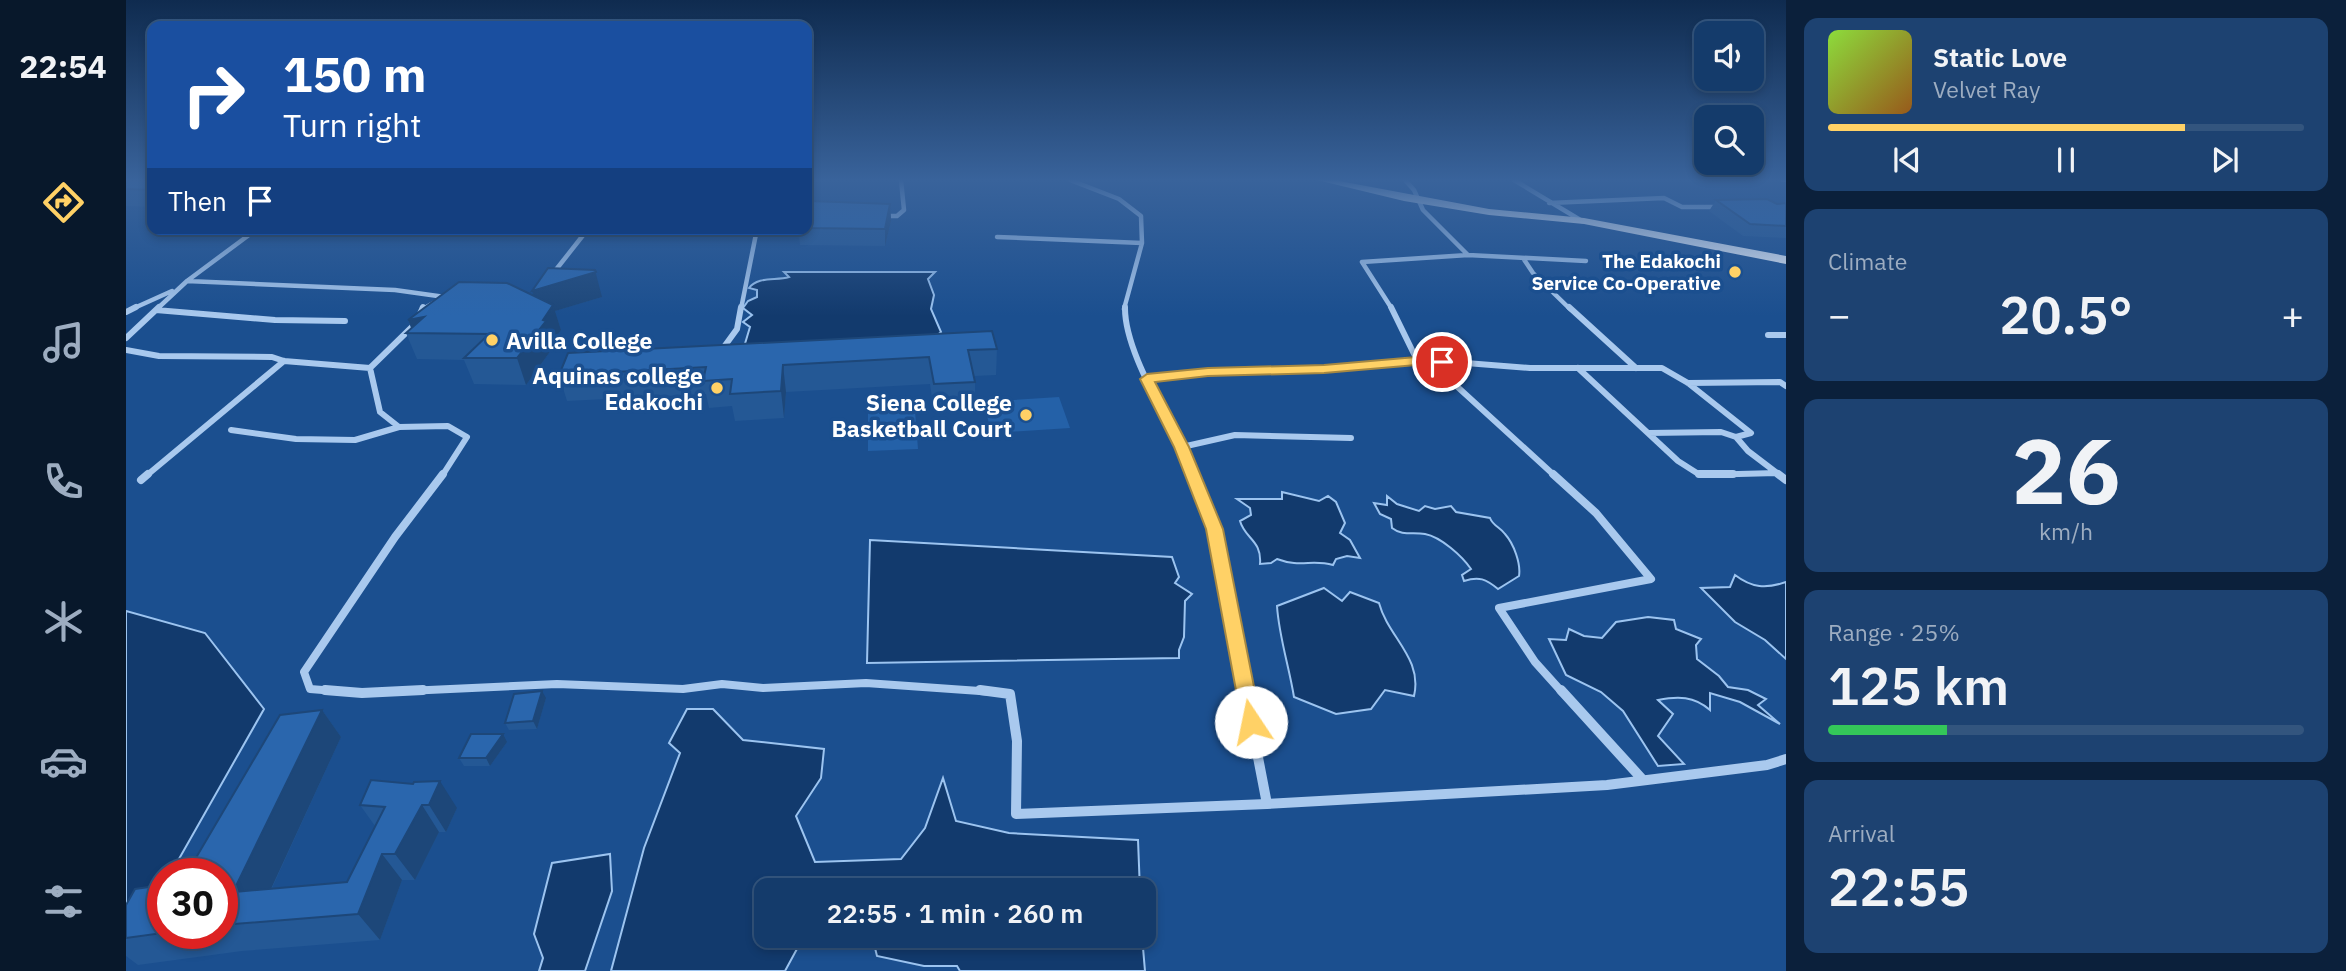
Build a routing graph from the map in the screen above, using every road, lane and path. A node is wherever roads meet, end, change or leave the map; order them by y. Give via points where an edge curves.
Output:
1 (1141, 225) edge
2 (1437, 225) edge
3 (1606, 225) edge
4 (249, 235) edge
5 (583, 235) edge
6 (756, 235) edge
7 (997, 237) dead end
8 (1142, 243) junction
9 (1468, 255) junction
10 (1523, 258) junction
11 (1786, 260) edge
12 (1586, 261) dead end
13 (187, 281) junction
14 (544, 286) edge
15 (179, 288) junction
16 (445, 297) junction
17 (457, 297) edge
18 (156, 310) junction
19 (126, 313) edge
20 (345, 321) dead end
21 (1768, 335) dead end
22 (1786, 335) edge
23 (126, 338) edge
24 (126, 350) edge
25 (717, 358) edge
26 (1428, 360) junction
27 (284, 361) junction
28 (370, 368) junction
29 (1578, 368) junction
30 (1636, 368) junction
31 (1147, 379) junction
32 (1688, 383) junction
33 (1786, 386) edge
34 (399, 427) junction
35 (231, 430) dead end
36 (1647, 433) junction
37 (1736, 437) junction
38 (1351, 438) dead end
39 (1182, 447) junction
40 (1777, 473) junction
41 (141, 480) dead end
42 (1786, 480) edge
43 (1786, 759) edge
44 (1643, 780) junction
45 (1267, 804) junction

1 - 8 street
2 - 9 street
3 - 11 main road
4 - 13 street
5 - 14 street
6 - 25 street via 737,328
7 - 8 street
8 - 31 street via 1124,310 1132,350
9 - 10 street
9 - 26 street via 1362,262 1414,354
10 - 12 street
10 - 30 street via 1532,273
13 - 15 street
13 - 16 street via 395,290
15 - 18 street
15 - 19 street
16 - 17 street
16 - 28 street via 424,306 416,323
18 - 20 street
18 - 23 street
21 - 22 street
24 - 27 street via 159,356 272,357
26 - 29 street via 1492,367
26 - 31 street
26 - 44 street via 1595,513 1651,579 1499,608 1535,662
27 - 28 street
27 - 41 street
28 - 34 street via 380,412
29 - 30 street
29 - 36 street
30 - 32 street via 1661,368
31 - 39 street
32 - 33 street via 1780,382
32 - 37 street via 1751,433
34 - 35 street via 355,440 296,439
34 - 45 street via 448,426 467,437 304,672 310,689 362,692 557,684 684,689 722,684 763,688 866,683 975,689 1010,694 1017,741 1016,814
36 - 37 street via 1721,432
36 - 40 street via 1700,475
37 - 40 street
38 - 39 street via 1236,435
39 - 45 street via 1214,529
40 - 42 street
43 - 44 street
44 - 45 street

